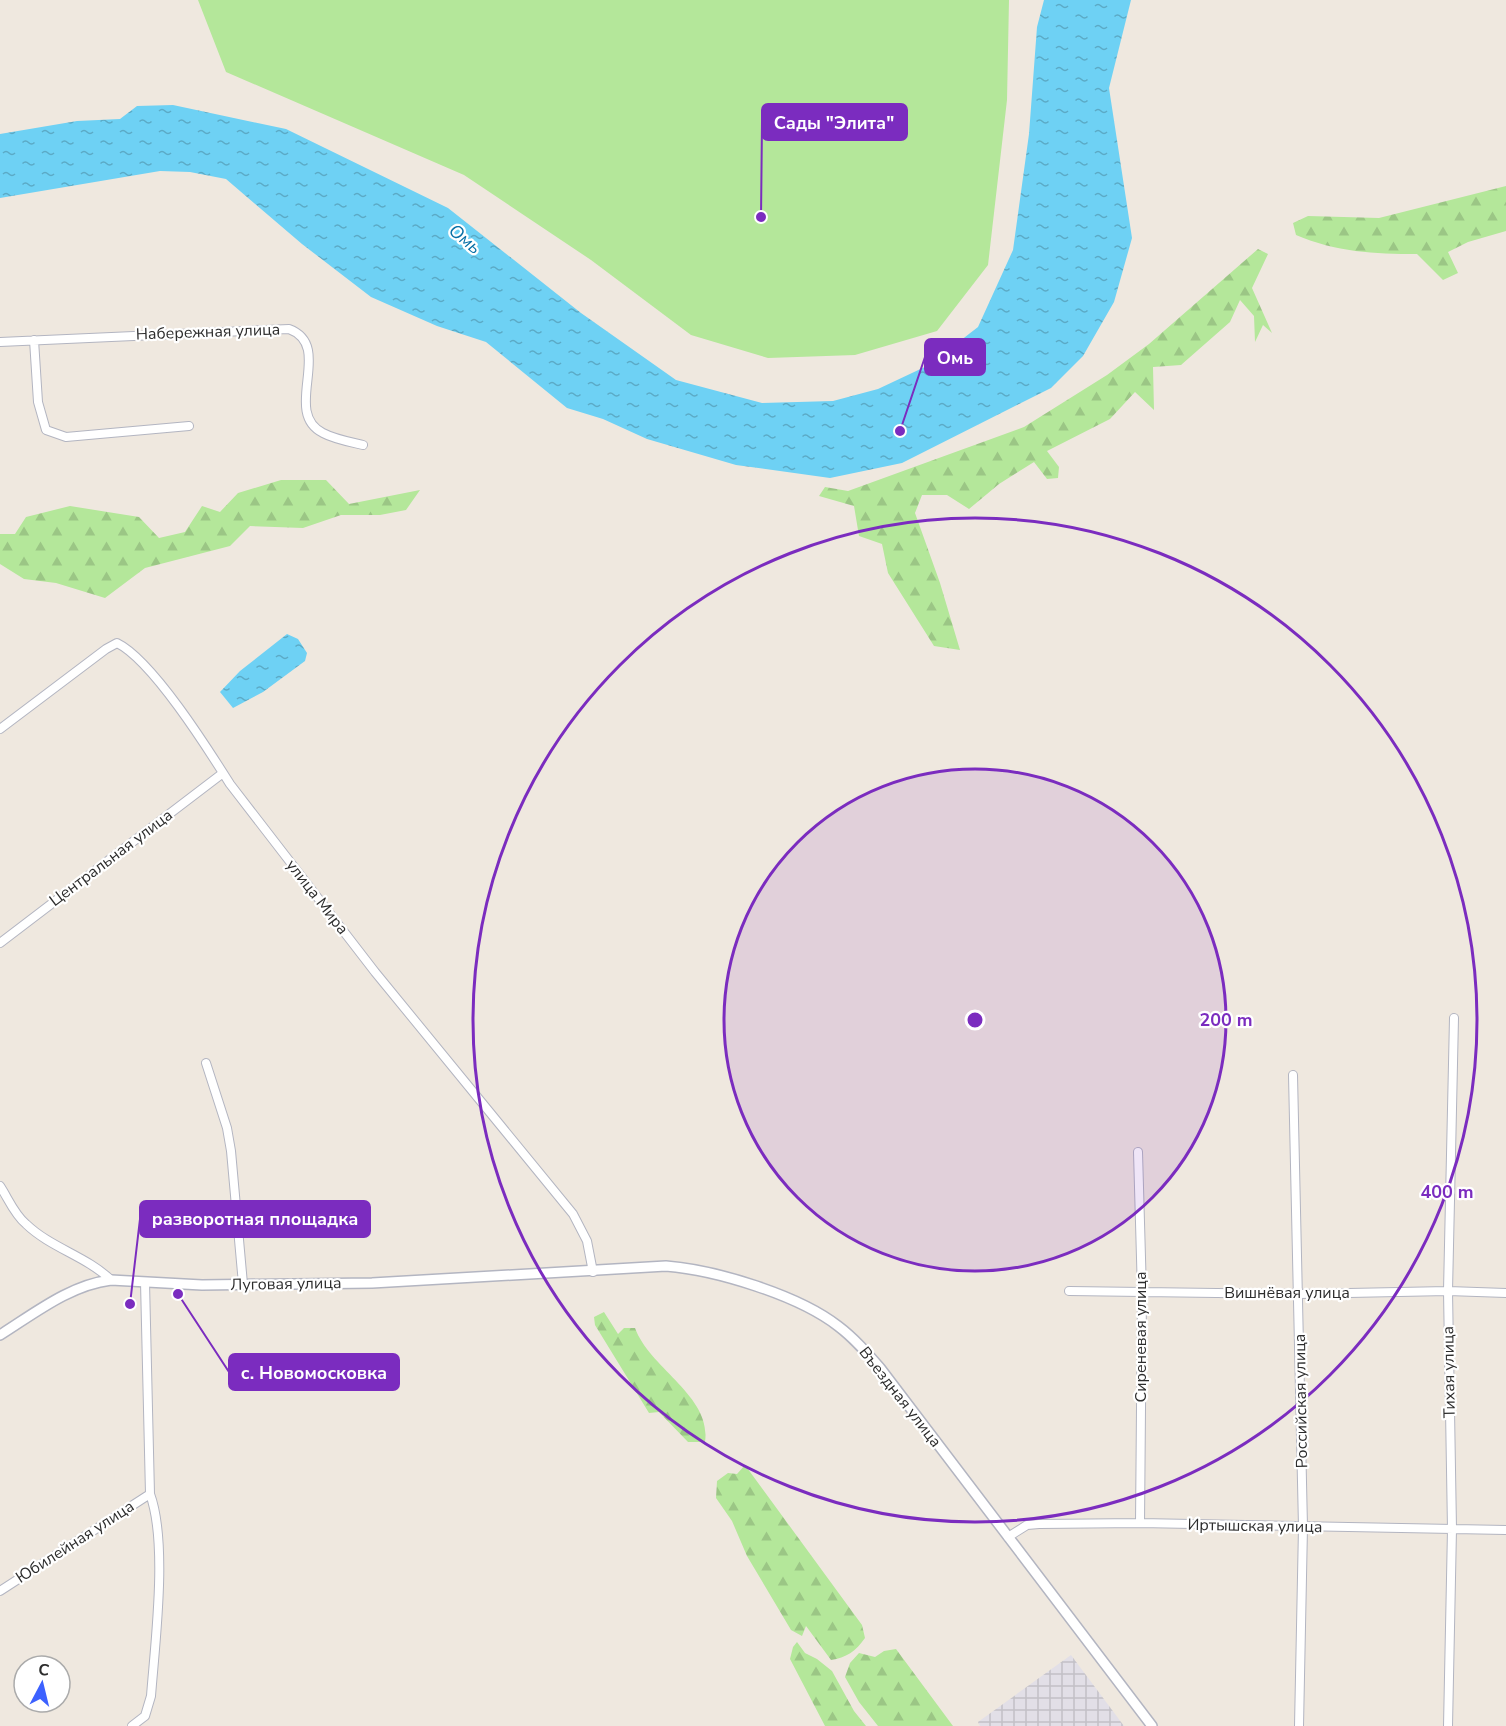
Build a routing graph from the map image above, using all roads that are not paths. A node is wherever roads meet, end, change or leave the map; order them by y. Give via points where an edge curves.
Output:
1 (34, 340) junction
2 (0, 342) edge
3 (189, 426) dead end
4 (363, 445) dead end
5 (0, 729) edge
6 (223, 773) junction
7 (0, 942) edge
8 (1454, 1018) dead end
9 (206, 1063) dead end
10 (1293, 1075) dead end
11 (1138, 1152) dead end
12 (0, 1186) edge
13 (590, 1272) junction
14 (111, 1280) junction
15 (146, 1282) junction
16 (243, 1284) junction
17 (1069, 1291) dead end
18 (1448, 1291) junction
19 (1142, 1293) junction
20 (1506, 1293) edge
21 (1299, 1294) junction
22 (0, 1335) edge
23 (150, 1494) junction
24 (1140, 1523) junction
25 (1303, 1527) junction
26 (1452, 1529) junction
27 (1506, 1530) edge
28 (1008, 1537) junction
29 (0, 1591) edge
30 (132, 1726) edge
31 (1152, 1726) edge
32 (1299, 1726) edge
33 (1448, 1726) edge

1 - 2 street, Набережная улица
1 - 3 street via 38,402 46,430 66,437
1 - 4 street, Набережная улица via 289,329 307,341 306,413 311,424 322,433
5 - 6 street, улица Мира via 117,643 139,660
6 - 7 street, Центральная улица
6 - 13 street, улица Мира via 375,972 573,1214 587,1241
8 - 18 street, Тихая улица
9 - 16 street via 231,1151
10 - 21 street, Российская улица
11 - 19 street, Сиреневая улица
12 - 14 street via 25,1224
13 - 16 street, Луговая улица
13 - 28 street, Въездная улица via 685,1267 793,1300 818,1312 855,1340 880,1368
14 - 15 street, Луговая улица
14 - 22 street, Луговая улица via 90,1284 59,1298
15 - 16 street, Луговая улица
15 - 23 street
17 - 19 street, Вишнёвая улица
18 - 20 street, Вишнёвая улица
18 - 21 street, Вишнёвая улица
18 - 26 street, Тихая улица
19 - 21 street, Вишнёвая улица
19 - 24 street, Сиреневая улица
21 - 25 street, Российская улица
23 - 29 street, Юбилейная улица
23 - 30 street via 158,1565 153,1666 148,1708 145,1716
24 - 25 street, Иртышская улица
24 - 28 street, Иртышская улица via 1027,1525
25 - 26 street, Иртышская улица
25 - 32 street, Российская улица
26 - 27 street, Иртышская улица
26 - 33 street, Тихая улица
28 - 31 street, Въездная улица

